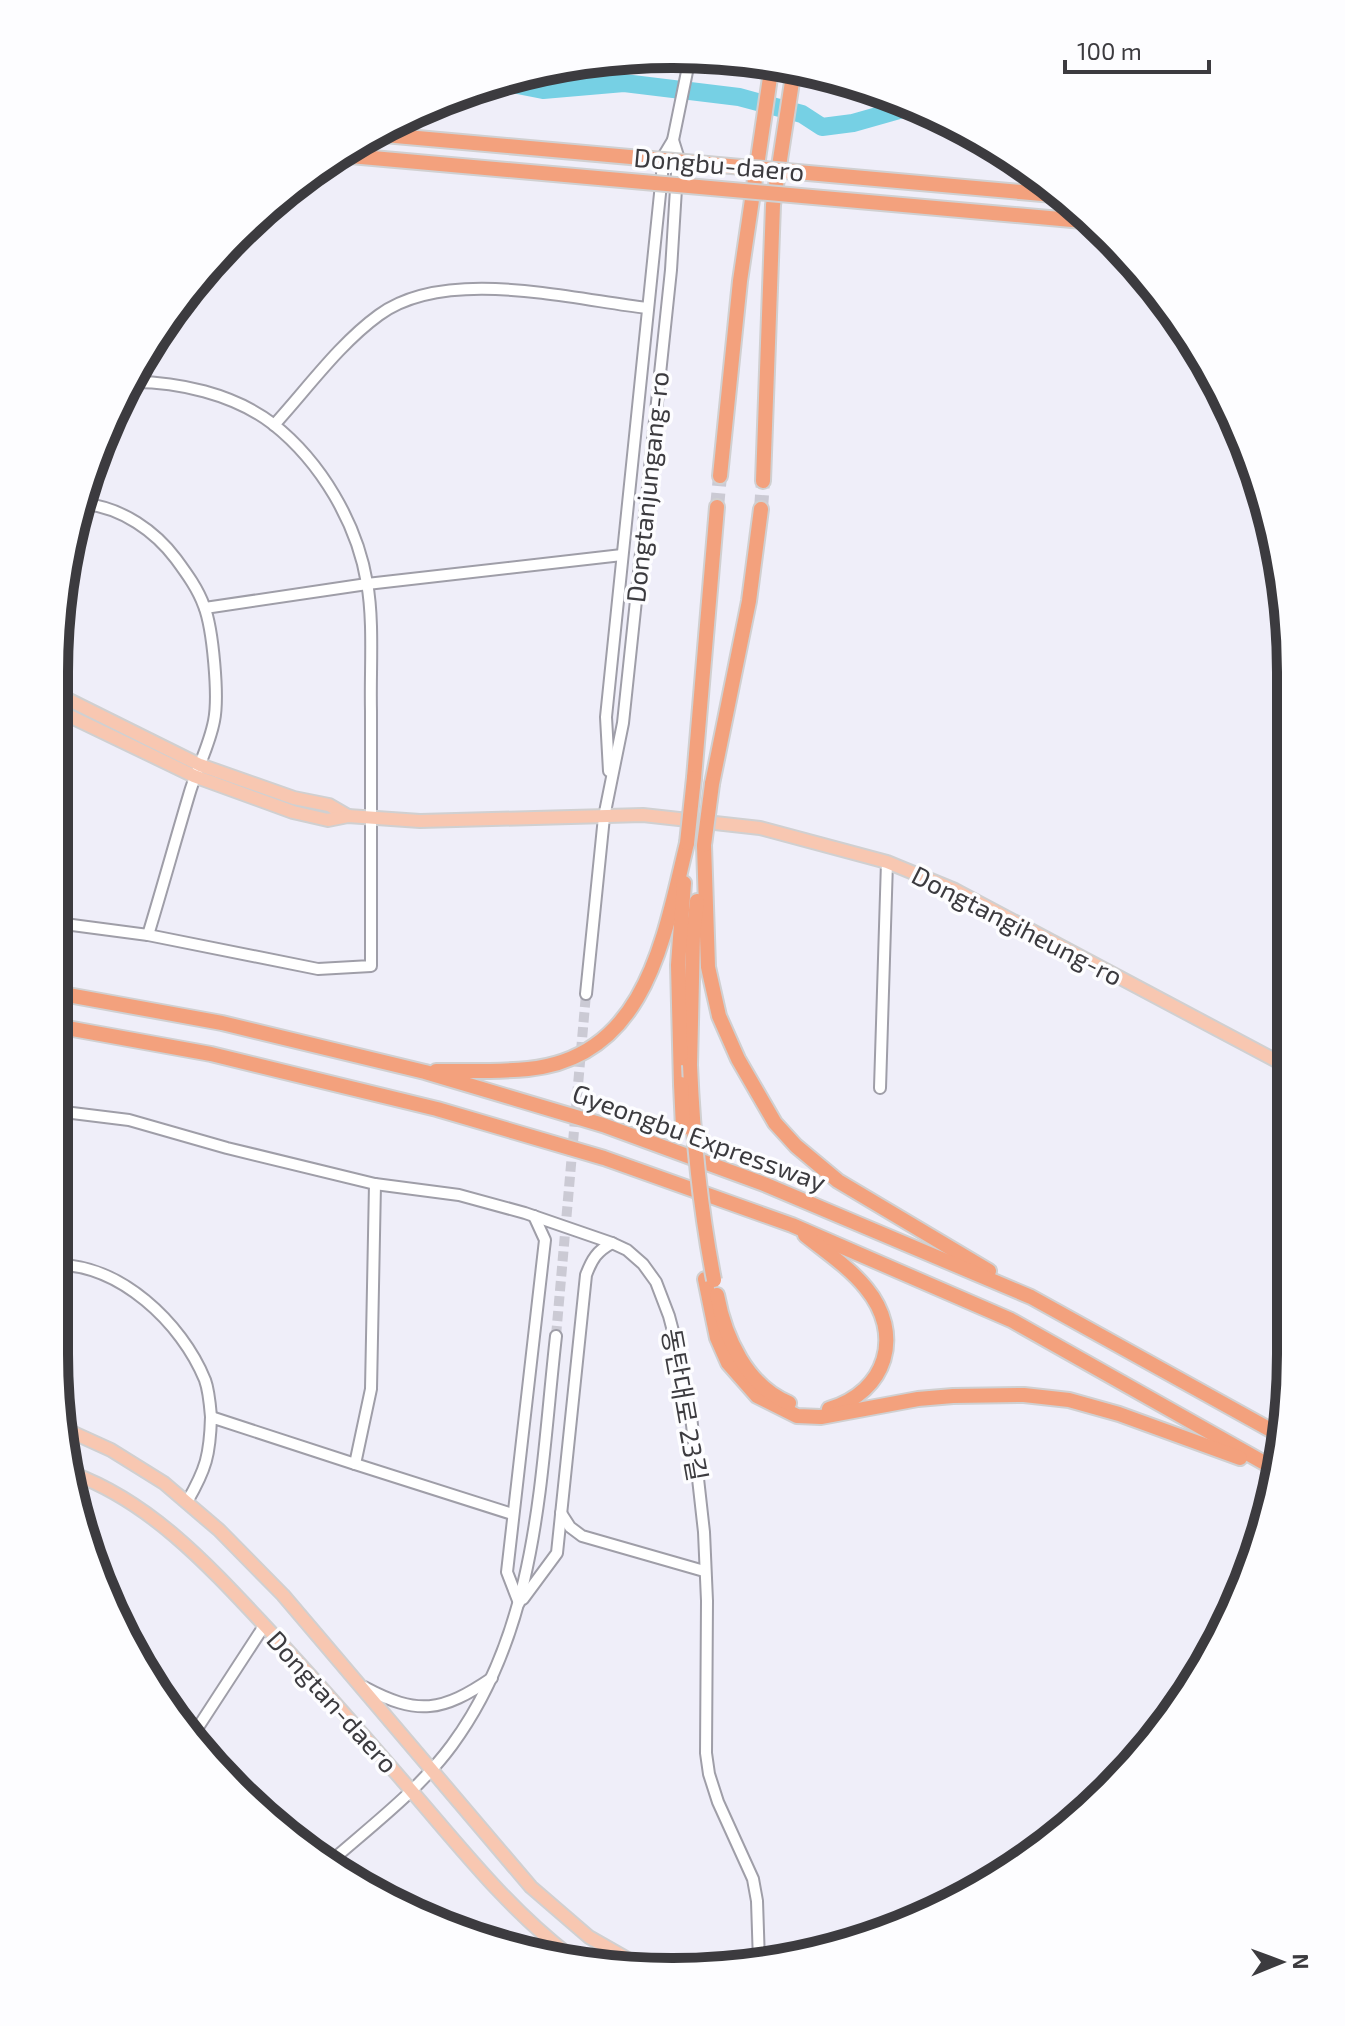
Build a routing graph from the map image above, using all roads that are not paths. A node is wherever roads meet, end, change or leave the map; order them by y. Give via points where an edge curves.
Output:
1 (688, 68) edge
2 (770, 76) edge
3 (792, 81) edge
4 (394, 136) edge
5 (673, 140) junction
6 (358, 157) edge
7 (1041, 194) edge
8 (1073, 220) edge
9 (647, 308) junction
10 (142, 383) edge
11 (274, 425) junction
12 (720, 476) tunnel mouth
13 (763, 481) tunnel mouth
14 (92, 505) edge
15 (717, 507) tunnel mouth
16 (761, 509) tunnel mouth
17 (622, 555) junction
18 (367, 584) junction
19 (205, 608) junction
20 (68, 700) edge
21 (68, 715) edge
22 (197, 771) junction
23 (610, 785) junction
24 (372, 817) junction
25 (604, 817) junction
26 (687, 843) junction
27 (704, 845) junction
28 (887, 862) junction
29 (68, 924) edge
30 (148, 935) junction
31 (586, 994) tunnel mouth
32 (68, 995) edge
33 (68, 1028) edge
34 (1277, 1061) edge
35 (425, 1072) junction
36 (880, 1088) dead end
37 (68, 1112) edge
38 (375, 1184) junction
39 (534, 1216) junction
40 (792, 1225) junction
41 (612, 1243) junction
42 (68, 1268) edge
43 (710, 1279) junction
44 (1031, 1297) junction
45 (556, 1336) tunnel mouth
46 (211, 1417) junction
47 (1272, 1431) edge
48 (73, 1433) edge
49 (355, 1464) junction
50 (1266, 1465) edge
51 (1266, 1467) edge
52 (81, 1477) edge
53 (187, 1502) junction
54 (561, 1513) junction
55 (512, 1514) junction
56 (582, 1536) junction
57 (557, 1553) junction
58 (704, 1571) junction
59 (520, 1603) junction
60 (264, 1626) junction
61 (494, 1677) junction
62 (359, 1685) junction
63 (198, 1727) edge
64 (431, 1769) junction
65 (411, 1790) junction
66 (337, 1856) edge
67 (559, 1947) edge
68 (759, 1952) edge
69 (622, 1956) edge

1 - 5 street
2 - 12 highway, bridge via 749,207
3 - 13 highway, bridge via 773,205
4 - 7 highway, Dongbu-daero, bridge
5 - 9 street via 664,155
5 - 23 street, Dongtanjungang-ro via 678,156 671,270 623,723
6 - 8 highway, Dongbu-daero, bridge
9 - 11 street via 464,287 416,297 381,313 355,335
9 - 17 street
10 - 11 street via 191,388
11 - 18 street via 333,493 354,536
14 - 19 street via 128,517 164,542
15 - 26 highway, bridge
16 - 27 highway, bridge
17 - 18 street
17 - 23 street via 606,717
18 - 19 street
18 - 24 street
19 - 22 street via 215,718
20 - 22 main road, Dongtangiheung-ro
21 - 22 main road, Dongtangiheung-ro
22 - 24 main road, Dongtangiheung-ro via 329,805 348,816
22 - 30 street
23 - 25 street, Dongtanjungang-ro
24 - 25 main road, Dongtangiheung-ro
24 - 30 street via 371,966 318,969
25 - 28 main road, Dongtangiheung-ro via 643,815 760,828
25 - 31 street, Dongtanjungang-ro
26 - 35 highway via 652,972 631,1010 598,1042 570,1058 529,1069
26 - 43 highway, bridge via 678,965 684,1149
27 - 43 highway, bridge via 693,936 690,1065
27 - 44 highway via 708,967 719,1016 775,1123 838,1181
28 - 34 main road, Dongtangiheung-ro via 955,890
28 - 36 street
29 - 30 street
32 - 35 highway, Gyeongbu Expressway via 222,1023
33 - 40 highway, Gyeongbu Expressway via 211,1054 452,1113 604,1158
35 - 44 highway, Gyeongbu Expressway via 603,1125 764,1184
37 - 38 street, 동탄대로 23길 via 129,1120
38 - 39 street, 동탄대로 23길 via 459,1195
38 - 49 street via 371,1389
39 - 41 street, 동탄대로 23길
39 - 55 street via 545,1240
40 - 43 highway via 847,1268 883,1315 886,1355 864,1392 837,1406 808,1409 765,1389 738,1355
40 - 50 highway, Gyeongbu Expressway via 1011,1320
41 - 54 street via 591,1260 586,1275
41 - 58 street, 동탄대로 23길 via 643,1264 656,1282 678,1350 691,1416
42 - 46 street via 121,1283 147,1301 190,1352 206,1382
43 - 51 highway via 717,1338 728,1363 757,1396 797,1416 821,1417 918,1399 1024,1395 1119,1414
44 - 47 highway, Gyeongbu Expressway
45 - 59 street via 532,1552
46 - 49 street
46 - 53 street via 205,1470
48 - 53 main road, Dongtan-daero via 111,1450
49 - 55 street
52 - 60 main road, Dongtan-daero via 135,1504
53 - 62 main road, Dongtan-daero via 251,1561
54 - 56 street
54 - 57 street
55 - 59 street via 507,1572
56 - 57 street
56 - 58 street
57 - 59 street
58 - 68 street, 동탄대로 23길 via 709,1774 753,1879
59 - 61 street
60 - 63 street
60 - 65 main road, Dongtan-daero
61 - 62 street via 436,1707 393,1703
61 - 64 street via 451,1747
62 - 64 main road, Dongtan-daero
64 - 65 street
64 - 69 main road, Dongtan-daero via 531,1887 589,1937
65 - 66 street
65 - 67 main road, Dongtan-daero via 505,1900

